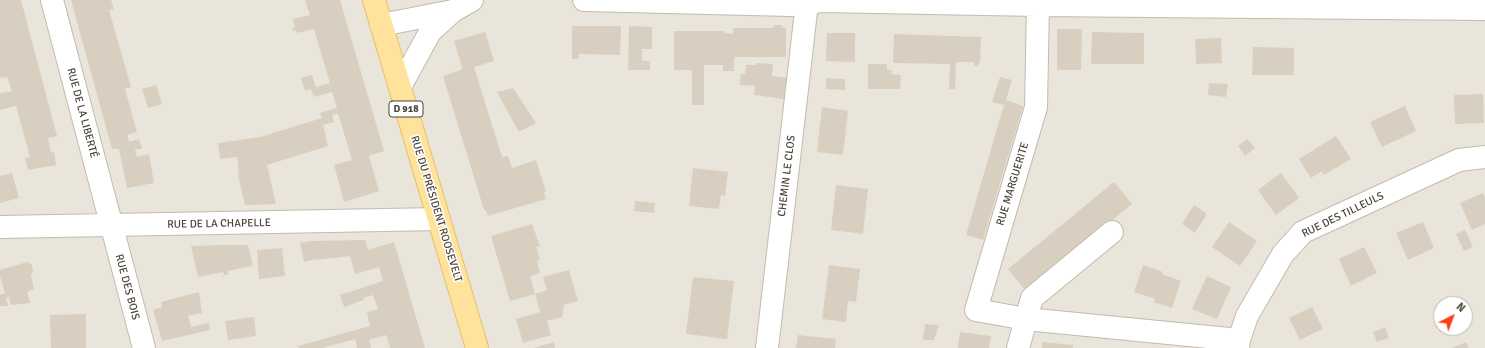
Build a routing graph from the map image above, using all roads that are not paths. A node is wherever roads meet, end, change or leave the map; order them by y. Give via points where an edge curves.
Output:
1 (52, 0) edge
2 (374, 0) edge
3 (472, 0) edge
4 (584, 0) edge
5 (807, 3) junction
6 (1200, 3) edge
7 (1038, 5) junction
8 (1485, 9) edge
9 (452, 11) junction
10 (381, 25) junction
11 (400, 87) junction
12 (1485, 156) edge
13 (439, 218) junction
14 (112, 226) junction
15 (0, 227) edge
16 (1112, 232) dead end
17 (1026, 319) junction
18 (1238, 344) edge
19 (144, 348) edge
20 (477, 348) edge
21 (767, 348) edge
22 (1018, 348) edge

1 - 14 street, RUE DE LA LIBERTÉ
2 - 10 main road, RUE DU PRÉSIDENT ROOSEVELT / D 918
3 - 9 street
4 - 5 street via 782,5
5 - 7 street via 822,1
5 - 21 street, CHEMIN LE CLOS
6 - 7 street
6 - 8 street
7 - 17 street, RUE MARGUERITE via 1036,107 976,310
9 - 10 street
9 - 11 street via 430,32
10 - 11 main road, RUE DU PRÉSIDENT ROOSEVELT / D 918
11 - 13 main road, RUE DU PRÉSIDENT ROOSEVELT / D 918
12 - 18 street, RUE DES TILLEULS via 1459,160 1303,232 1282,254 1247,316
13 - 14 street, RUE DE LA CHAPELLE
13 - 20 main road, RUE DU PRÉSIDENT ROOSEVELT / D 918
14 - 15 street, RUE DE LA CHAPELLE
14 - 19 street, RUE DES BOIS
16 - 17 street via 1032,298
17 - 18 street, RUE MARGUERITE
17 - 22 street

